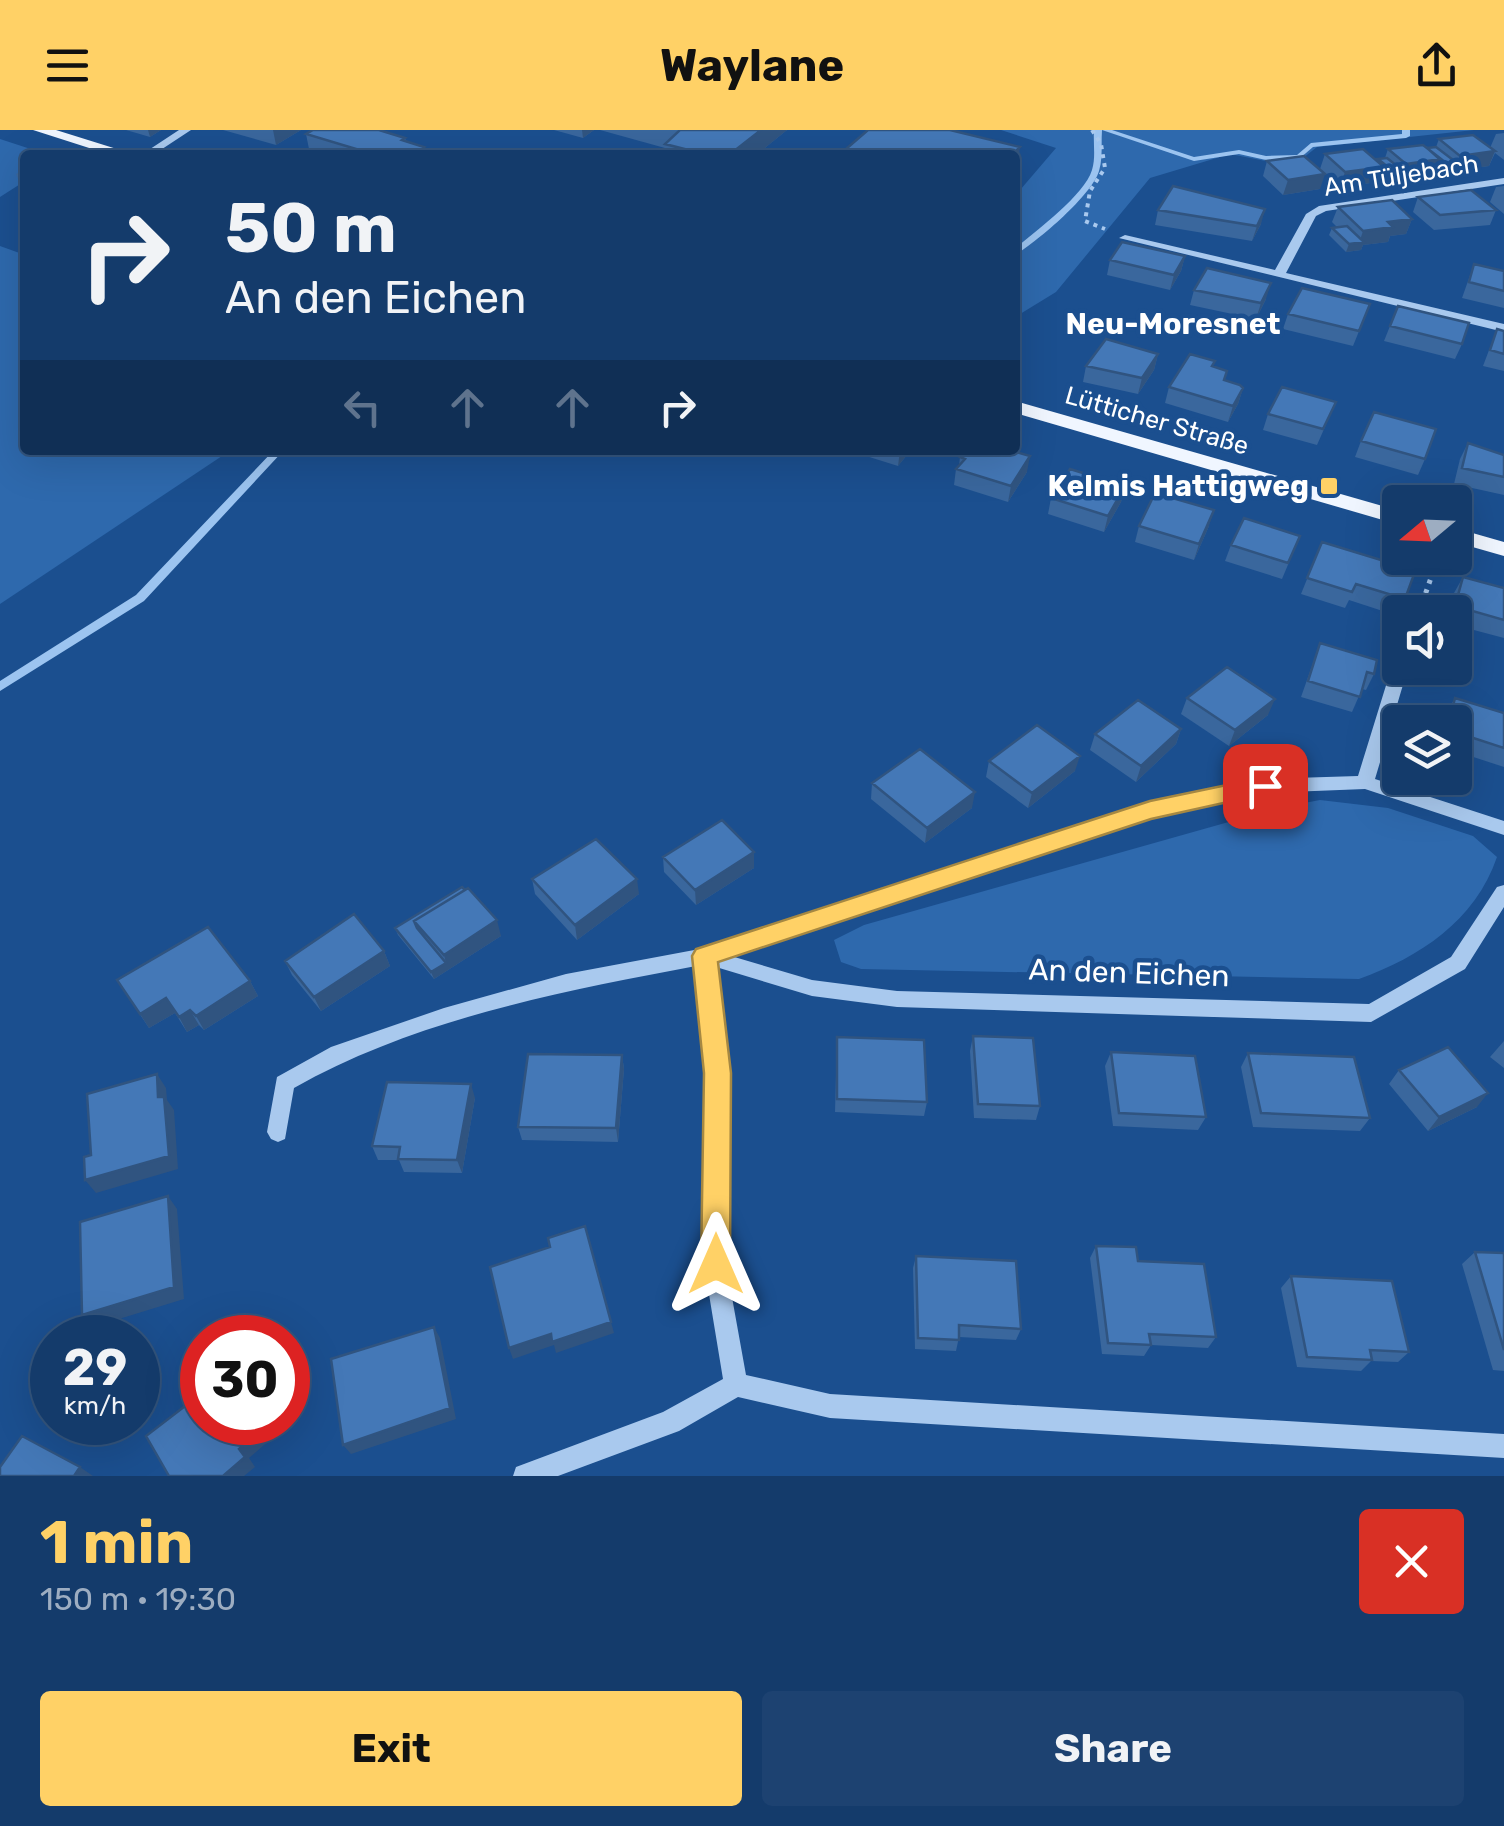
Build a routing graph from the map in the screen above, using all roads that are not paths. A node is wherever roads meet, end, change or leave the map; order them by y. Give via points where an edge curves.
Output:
1 (40, 130) edge
2 (186, 130) edge
3 (110, 150) edge
4 (154, 150) edge
5 (1504, 181) edge
6 (1125, 238) edge
7 (1280, 272) junction
8 (1504, 328) edge
9 (1020, 408) edge
10 (1382, 513) edge
11 (1472, 540) edge
12 (1504, 549) edge
13 (1394, 685) edge
14 (1365, 782) junction
15 (1504, 828) edge
16 (1504, 892) edge
17 (704, 956) junction
18 (278, 1132) dead end
19 (736, 1385) junction
20 (1504, 1446) edge
21 (525, 1476) edge

1 - 3 main road
2 - 4 street
5 - 7 street, Am Tüljebach via 1323,208 1312,214
6 - 7 street
7 - 8 street
9 - 10 main road, Lütticher Straße
11 - 12 main road
13 - 14 street
14 - 15 street, An den Eichen
14 - 17 street, An den Eichen via 1265,786 1150,810
16 - 17 street, An den Eichen via 1458,963 1371,1013 897,999 812,988
17 - 18 street, An den Eichen via 566,982 338,1052 284,1083
17 - 19 street via 718,1073 716,1264
19 - 20 street via 830,1406
19 - 21 street via 670,1422

